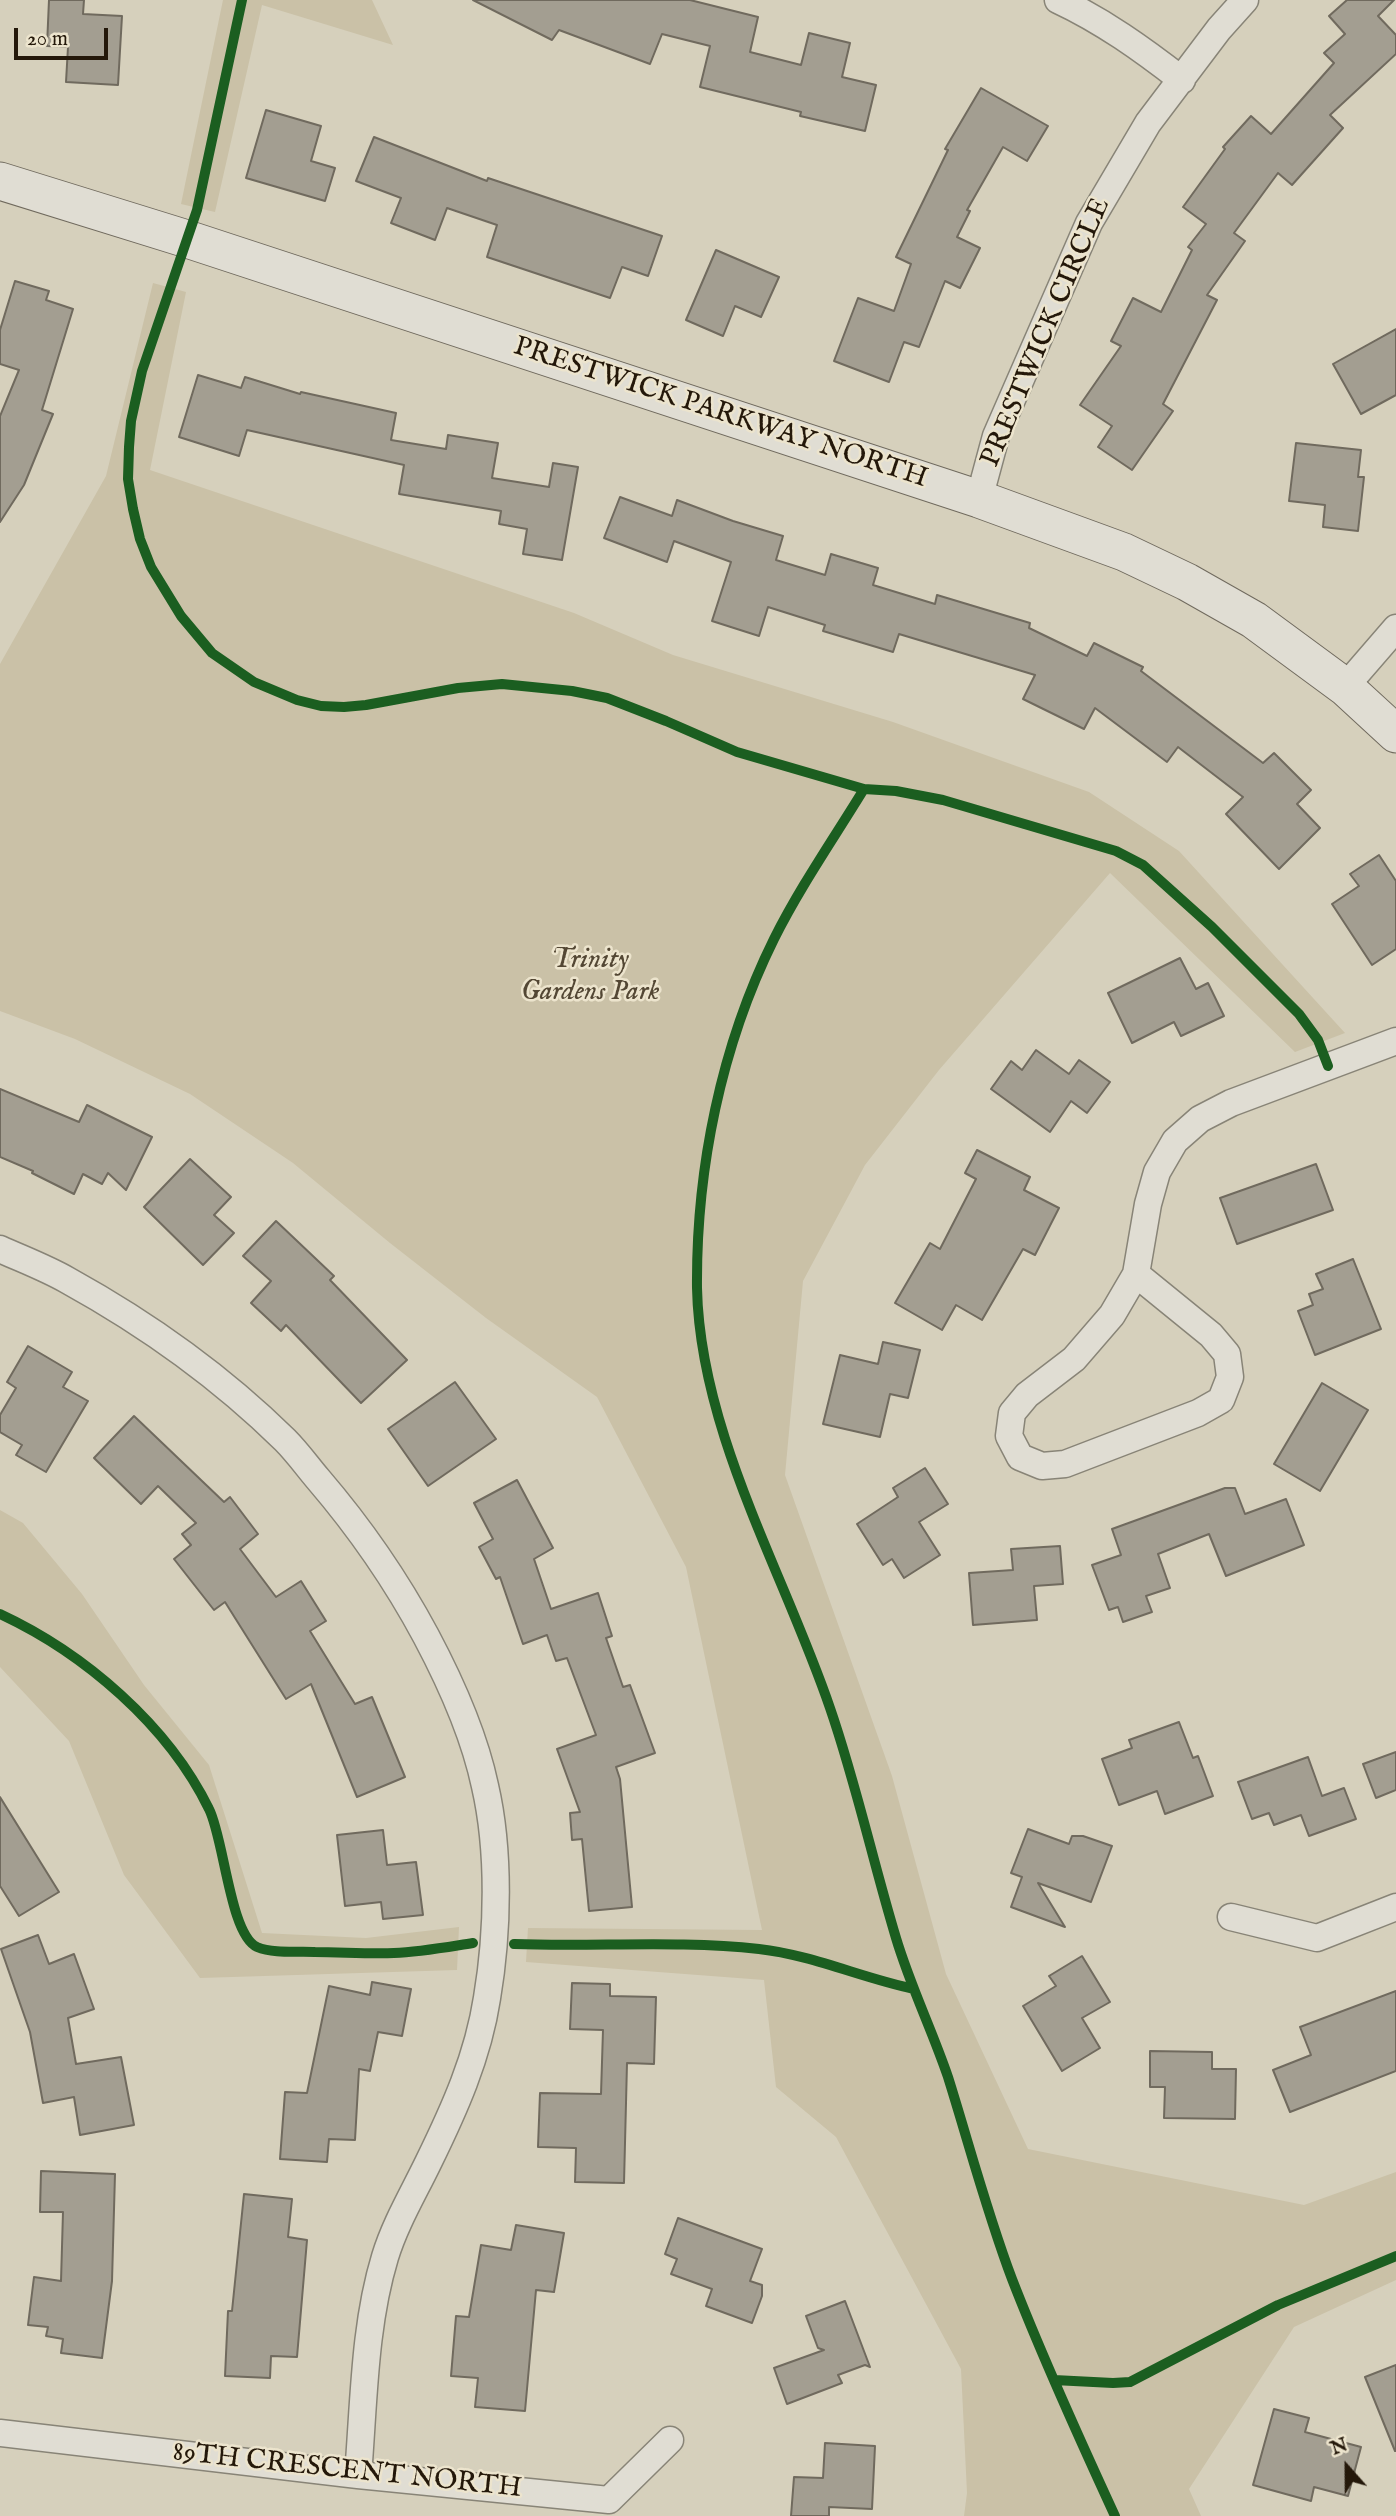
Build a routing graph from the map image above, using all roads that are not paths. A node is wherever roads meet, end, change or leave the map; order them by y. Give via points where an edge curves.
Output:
1 (1058, 0) edge
2 (1245, 0) edge
3 (1182, 80) junction
4 (0, 181) edge
5 (979, 499) junction
6 (1396, 628) edge
7 (1345, 687) junction
8 (1396, 734) edge
9 (1396, 1041) edge
10 (0, 1249) edge
11 (1136, 1274) junction
12 (1396, 1907) edge
13 (1231, 1917) dead end
14 (0, 2433) edge
15 (670, 2440) dead end
16 (358, 2475) junction

1 - 3 street via 1139,47
2 - 3 street, PRESTWICK CIRCLE
3 - 5 street, PRESTWICK CIRCLE via 1148,123 1089,223 996,436
4 - 5 street, PRESTWICK PARKWAY NORTH
5 - 7 street, PRESTWICK PARKWAY NORTH via 1124,552 1187,582 1254,620
6 - 7 street
7 - 8 street, PRESTWICK PARKWAY NORTH
9 - 11 street via 1231,1103 1200,1119 1175,1141 1157,1172
10 - 16 street via 65,1278 144,1326 217,1380 286,1442 347,1513 400,1588 442,1666 486,1787 495,1902 487,1999 460,2097 403,2211 386,2256 372,2314
11 - 11 street via 1211,1335 1227,1354 1230,1377 1221,1400 1065,1464 1042,1466 1020,1457 1009,1436 1012,1413 1027,1395 1074,1359 1112,1315
12 - 13 street via 1317,1938
14 - 16 street, 89TH CRESCENT NORTH
15 - 16 street, 89TH CRESCENT NORTH via 609,2500

